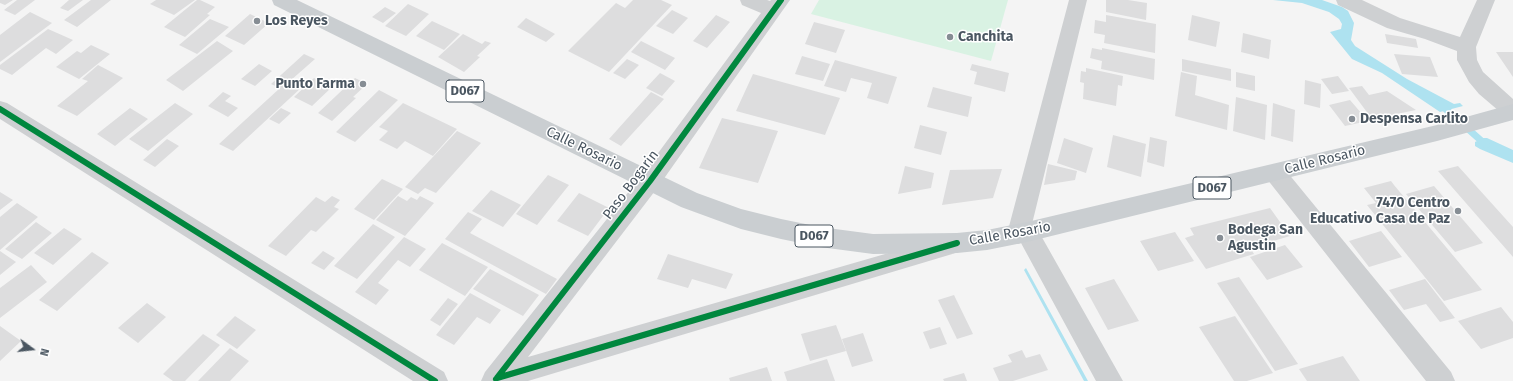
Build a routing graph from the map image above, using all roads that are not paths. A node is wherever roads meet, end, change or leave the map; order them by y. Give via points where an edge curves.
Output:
1 (281, 0) edge
2 (749, 0) edge
3 (1078, 0) edge
4 (1345, 0) edge
5 (1486, 0) edge
6 (777, 5) edge
7 (1466, 47) junction
8 (0, 109) edge
9 (1513, 111) edge
10 (1275, 173) junction
11 (650, 181) junction
12 (1022, 233) junction
13 (957, 243) junction
14 (496, 380) edge
15 (435, 381) edge
16 (1110, 381) edge
17 (1442, 381) edge

1 - 11 main road, Calle Rosario / D067
2 - 6 street
3 - 12 street
4 - 7 street via 1394,23
5 - 7 street
6 - 11 street, Paso Bogarin
7 - 9 street via 1467,60 1476,77
8 - 15 street
9 - 10 main road, Calle Rosario / D067 via 1437,133
10 - 12 main road, Calle Rosario / D067
10 - 17 street
11 - 13 main road, Calle Rosario / D067 via 689,200 741,219 820,237 873,244
11 - 14 street, Paso Bogarin
12 - 13 main road, Calle Rosario / D067
12 - 16 street
13 - 14 street

